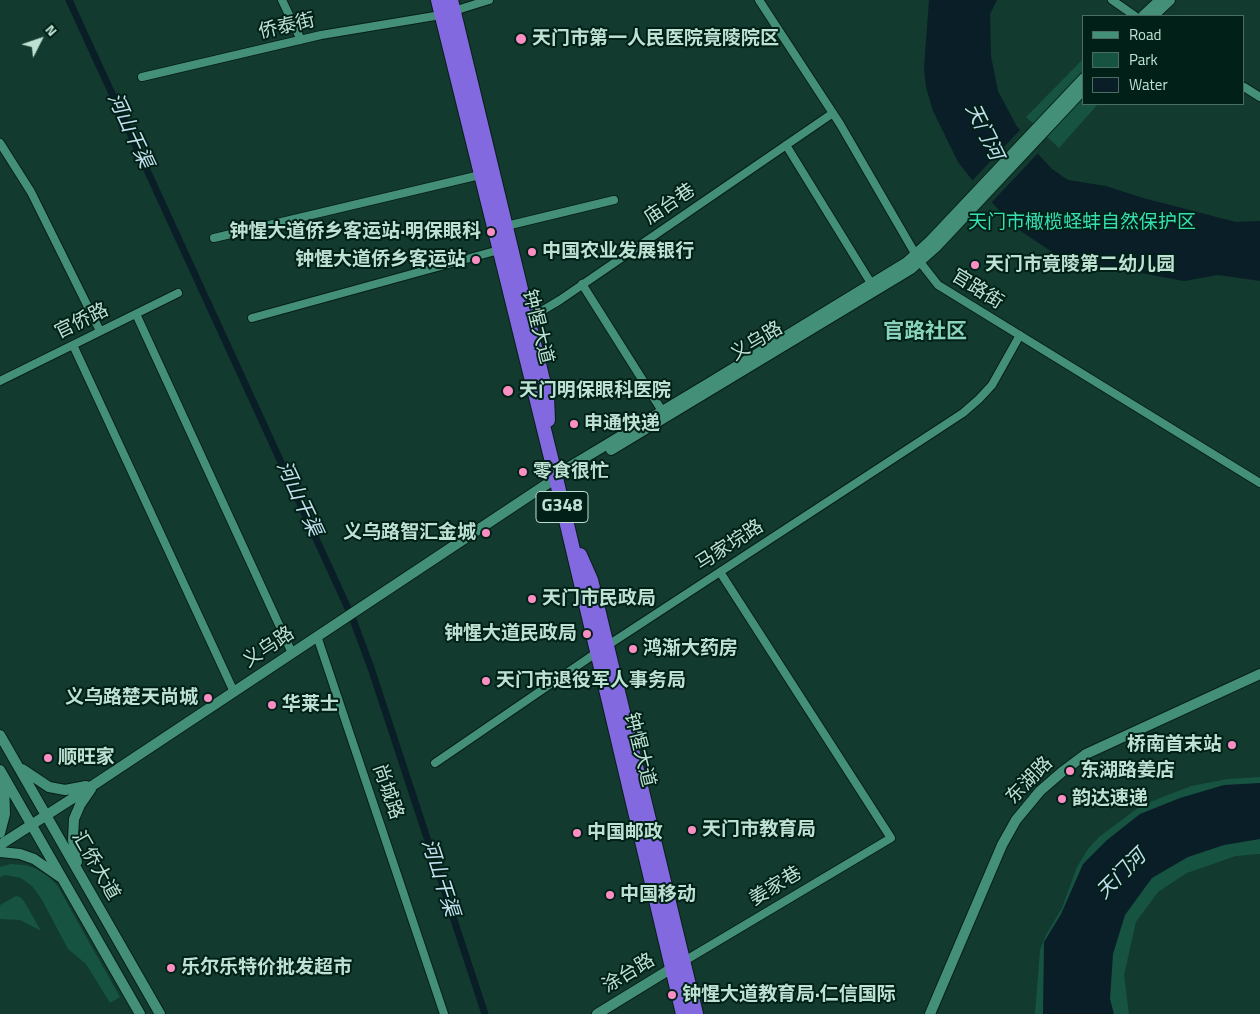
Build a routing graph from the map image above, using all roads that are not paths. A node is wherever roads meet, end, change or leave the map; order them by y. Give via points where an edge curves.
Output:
1 (282, 0) edge
2 (433, 0) edge
3 (438, 0) edge
4 (489, 0) edge
5 (759, 0) edge
6 (1112, 0) edge
7 (1160, 0) edge
8 (1170, 0) edge
9 (446, 9) edge
10 (1134, 15) edge
11 (1144, 15) edge
12 (1154, 15) edge
13 (301, 40) junction
14 (142, 77) dead end
15 (1082, 80) edge
16 (1245, 88) edge
17 (1082, 91) edge
18 (1260, 98) edge
19 (833, 113) junction
20 (1039, 131) junction
21 (0, 143) edge
22 (786, 144) junction
23 (478, 175) junction
24 (614, 200) dead end
25 (503, 227) junction
26 (214, 238) dead end
27 (496, 251) junction
28 (918, 258) junction
29 (582, 284) junction
30 (874, 287) junction
31 (178, 293) dead end
32 (136, 314) junction
33 (252, 318) dead end
34 (525, 318) junction
35 (100, 331) junction
36 (1020, 335) junction
37 (73, 345) junction
38 (0, 381) edge
39 (664, 415) junction
40 (545, 420) junction
41 (560, 476) junction
42 (1260, 483) edge
43 (720, 572) junction
44 (317, 636) junction
45 (599, 651) junction
46 (292, 653) junction
47 (1260, 674) edge
48 (1260, 679) edge
49 (234, 692) junction
50 (0, 735) edge
51 (625, 757) junction
52 (435, 763) dead end
53 (18, 766) junction
54 (2, 773) edge
55 (95, 784) junction
56 (46, 815) junction
57 (31, 824) junction
58 (0, 833) edge
59 (0, 845) edge
60 (0, 852) edge
61 (78, 871) junction
62 (63, 880) junction
63 (675, 966) junction
64 (140, 1014) edge
65 (160, 1014) edge
66 (444, 1014) edge
67 (597, 1014) edge
68 (678, 1014) edge
69 (683, 1014) edge
70 (690, 1014) edge
71 (696, 1014) edge
72 (930, 1014) edge
73 (935, 1014) edge

1 - 13 street
2 - 9 highway
3 - 9 highway, 钟惺大道 / G348
4 - 9 street, 侨泰街
5 - 19 street, 官路街
6 - 10 street
7 - 11 main road
8 - 12 main road
9 - 13 street, 侨泰街
9 - 23 highway, 钟惺大道 / G348
9 - 25 highway, 钟惺大道 / G348
13 - 14 street, 侨泰街
15 - 20 main road
16 - 18 street
17 - 20 main road
19 - 22 street, 庙台巷
19 - 28 street, 官路街
20 - 28 main road, 义乌路
21 - 35 street via 31,192
22 - 29 street, 庙台巷
22 - 30 street
23 - 26 street
23 - 27 highway, 钟惺大道 / G348
24 - 25 street
25 - 34 highway, 钟惺大道 / G348
27 - 33 street
27 - 40 highway, 钟惺大道 / G348
28 - 30 main road, 义乌路
28 - 36 street, 官路街 via 947,292
29 - 34 street, 庙台巷 via 540,312
29 - 39 street
30 - 39 main road, 义乌路
31 - 32 street, 官侨路
32 - 35 street, 官侨路
32 - 46 street
34 - 40 highway, 钟惺大道 / G348
35 - 37 street, 官侨路
36 - 42 street, 官路街
36 - 43 street, 马家垸路 via 992,385 968,409
37 - 38 street, 官侨路
37 - 49 street
39 - 41 main road, 义乌路
40 - 41 highway, 钟惺大道 / G348
41 - 44 main road, 义乌路
41 - 45 highway, 钟惺大道 / G348
43 - 45 street, 马家垸路
43 - 63 street, 姜家巷 via 891,838
44 - 46 main road, 义乌路
44 - 66 street, 尚城路
45 - 51 highway, 钟惺大道 / G348
45 - 52 street, 马家垸路
46 - 49 main road, 义乌路
47 - 72 main road, 东湖路 via 1092,751 1040,791 1004,840
48 - 73 main road, 东湖路 via 1093,754 1071,768 1043,794 1019,823 1006,846
49 - 55 main road, 义乌路
50 - 53 main road, 汇侨大道
51 - 63 highway, 钟惺大道 / G348 via 642,852
51 - 63 highway, 钟惺大道 / G348 via 660,879
53 - 55 main road via 49,787 65,790
53 - 56 main road, 汇侨大道
54 - 57 main road, 汇侨大道
54 - 58 main road via 5,814
55 - 56 main road, 义乌路
55 - 61 main road via 74,819 73,840
56 - 57 main road, 义乌路
56 - 61 main road, 汇侨大道
57 - 59 main road, 义乌路
57 - 62 main road, 汇侨大道
60 - 62 main road via 34,859
61 - 65 main road, 汇侨大道
62 - 64 main road, 汇侨大道
63 - 67 main road, 涂台路
63 - 68 highway
63 - 69 highway, 钟惺大道 / G348
63 - 70 highway, 钟惺大道 / G348
63 - 71 highway

